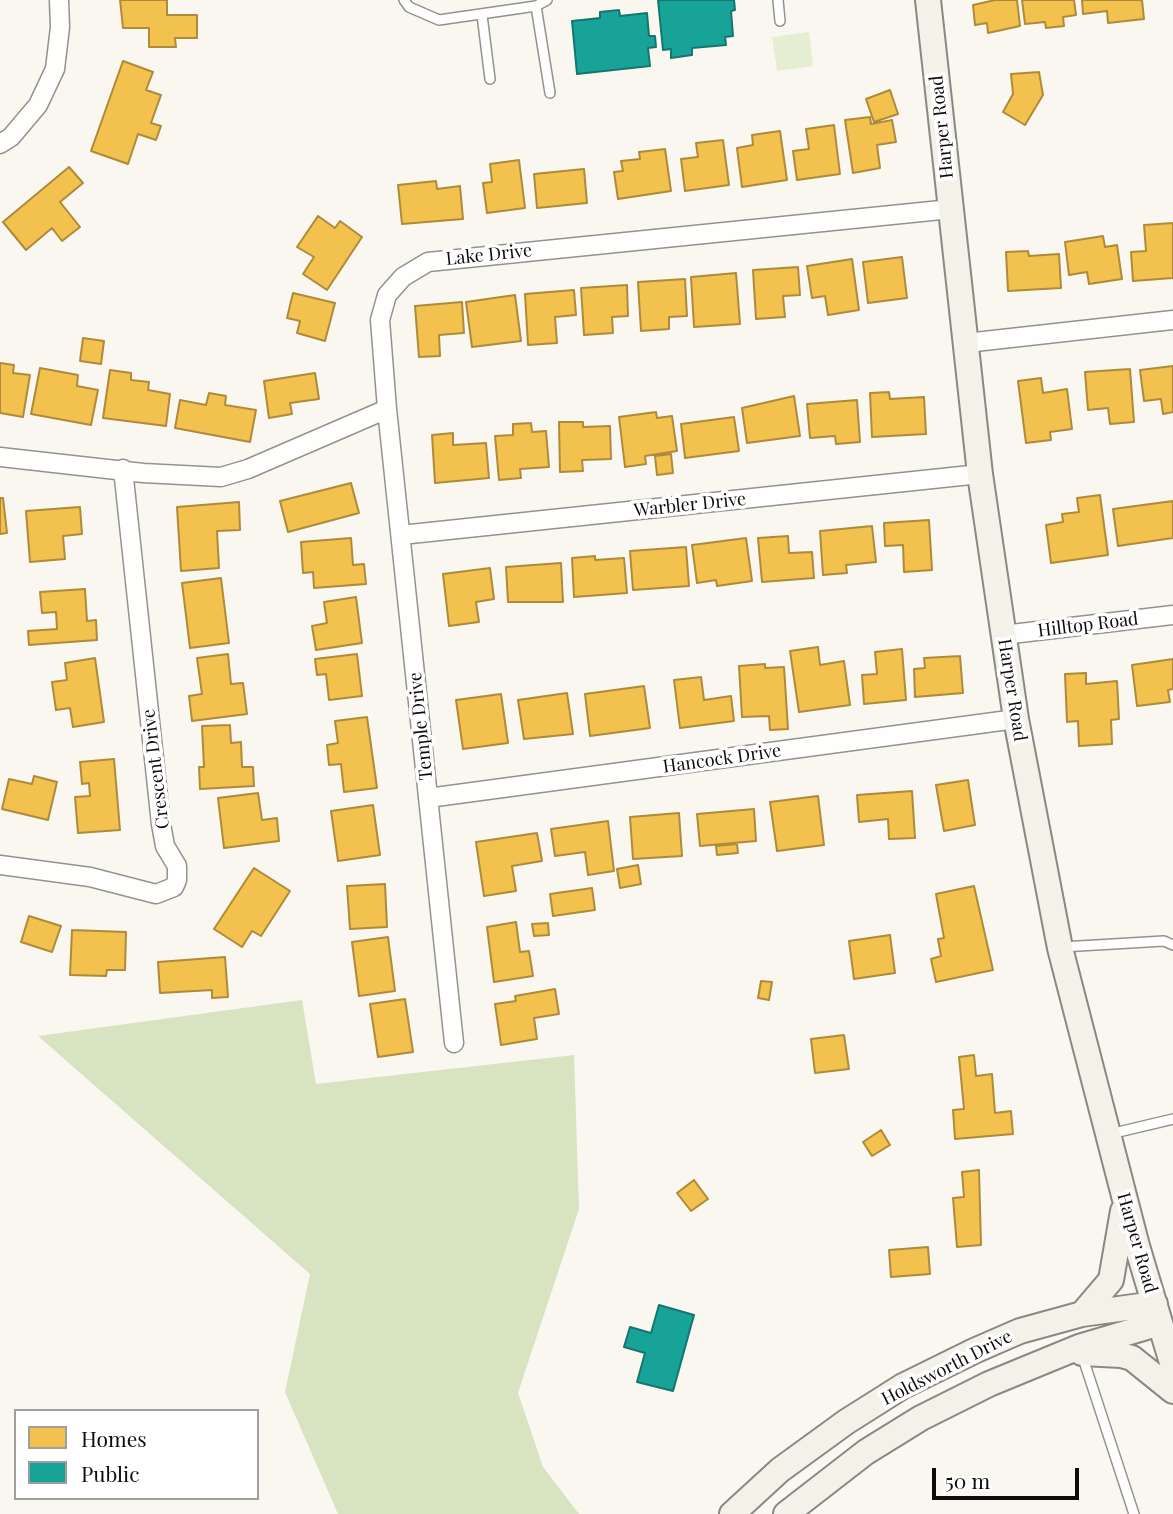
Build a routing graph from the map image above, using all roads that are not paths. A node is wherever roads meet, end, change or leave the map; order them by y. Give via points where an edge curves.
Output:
1 (60, 0) edge
2 (404, 0) edge
3 (547, 0) edge
4 (778, 0) edge
5 (928, 0) edge
6 (536, 6) junction
7 (482, 15) junction
8 (780, 20) dead end
9 (489, 79) dead end
10 (550, 93) dead end
11 (0, 144) edge
12 (951, 209) junction
13 (1173, 320) edge
14 (966, 343) junction
15 (387, 409) junction
16 (0, 457) edge
17 (123, 469) junction
18 (980, 474) junction
19 (401, 535) junction
20 (1173, 615) edge
21 (1003, 635) junction
22 (1016, 719) junction
23 (428, 798) junction
24 (0, 865) edge
25 (1173, 945) edge
26 (1060, 948) junction
27 (454, 1043) dead end
28 (1173, 1119) edge
29 (1108, 1134) junction
30 (1124, 1198) junction
31 (1082, 1314) junction
32 (1158, 1314) junction
33 (1075, 1351) junction
34 (1173, 1366) edge
35 (1173, 1391) edge
36 (732, 1514) edge
37 (786, 1514) edge
38 (1134, 1514) edge

1 - 11 street via 55,69 38,105
2 - 7 lane via 409,7 439,20
3 - 6 lane
4 - 8 lane
5 - 12 main road, Harper Road
6 - 7 lane
6 - 10 lane
7 - 9 lane
12 - 14 main road, Harper Road
12 - 15 street, Lake Drive via 428,262 403,277 387,295 380,320
13 - 14 street
14 - 18 main road, Harper Road
15 - 17 street via 221,477
15 - 19 street, Temple Drive
16 - 17 street
17 - 24 street, Crescent Drive via 161,824 165,846 177,866 177,880 174,887 156,894 90,877
18 - 19 street, Warbler Drive
18 - 21 main road, Harper Road
19 - 23 street, Temple Drive
20 - 21 street, Hilltop Road
21 - 22 main road, Harper Road
22 - 23 street, Hancock Drive
22 - 26 main road, Harper Road
23 - 27 street, Temple Drive
25 - 26 lane via 1164,941
26 - 29 main road, Harper Road
28 - 29 lane
29 - 30 main road, Harper Road
30 - 31 main road via 1111,1280
30 - 32 main road, Harper Road
31 - 32 main road, Holdsworth Drive
31 - 36 main road, Holdsworth Drive via 1020,1331 903,1386 780,1470
32 - 33 main road, Holdsworth Drive
32 - 34 main road, Harper Road
33 - 35 main road via 1121,1354
33 - 37 main road, Holdsworth Drive via 989,1384 921,1418 866,1452
33 - 38 lane

